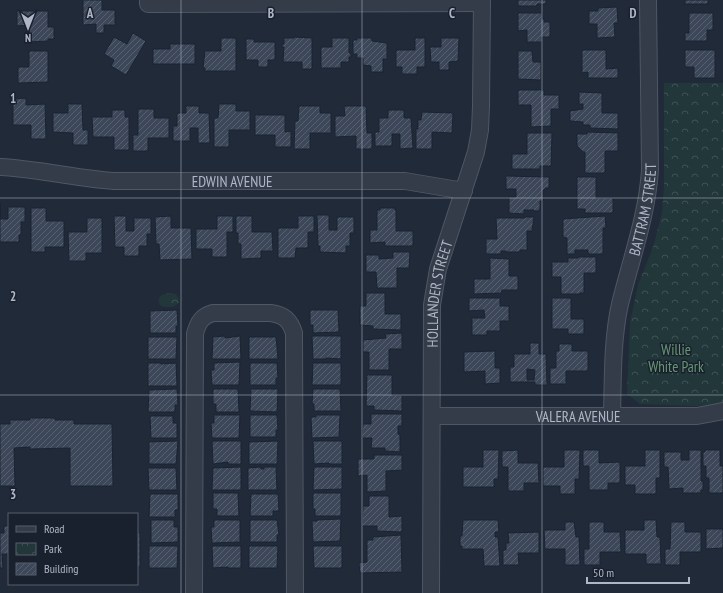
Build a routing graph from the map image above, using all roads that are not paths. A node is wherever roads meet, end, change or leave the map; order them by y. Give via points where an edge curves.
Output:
1 (648, 0) edge
2 (482, 1) edge
3 (148, 2) edge
4 (315, 2) edge
5 (0, 167) edge
6 (464, 191) junction
7 (723, 412) edge
8 (432, 416) junction
9 (612, 416) junction
10 (194, 593) edge
11 (295, 593) edge
12 (431, 593) edge

1 - 9 street, BATTRAM STREET via 650,170 645,212 620,304 614,340
2 - 4 street
2 - 6 street, HOLLANDER STREET via 480,130
3 - 4 street
5 - 6 street, EDWIN AVENUE via 114,181 405,181
6 - 8 street, HOLLANDER STREET via 438,269 432,305
7 - 9 street, VALERA AVENUE via 697,416
8 - 9 street, VALERA AVENUE
8 - 12 street, HOLLANDER STREET
10 - 11 street via 195,334 201,319 213,313 280,314 292,326

